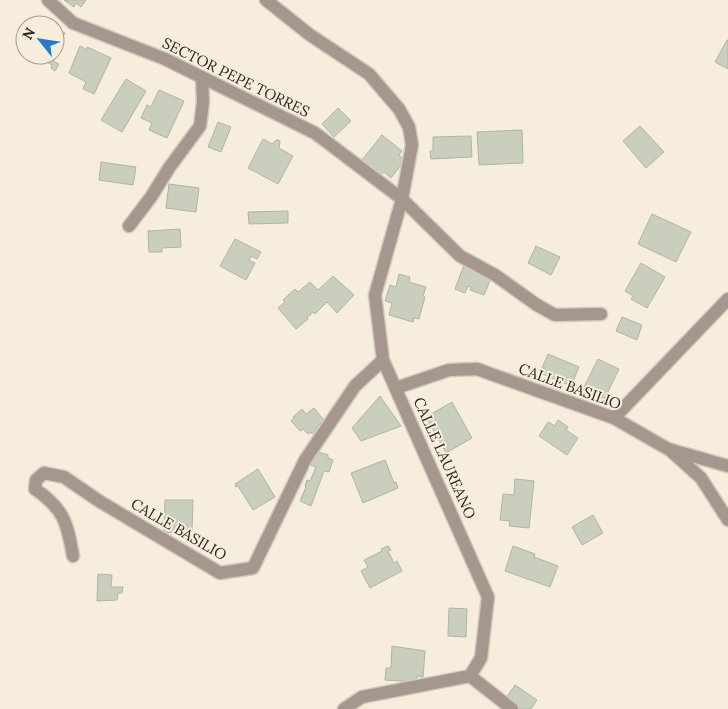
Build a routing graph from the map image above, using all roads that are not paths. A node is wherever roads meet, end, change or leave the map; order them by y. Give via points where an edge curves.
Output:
1 (48, 0) edge
2 (266, 0) edge
3 (202, 77) junction
4 (402, 199) junction
5 (129, 226) dead end
6 (728, 299) edge
7 (601, 314) dead end
8 (382, 360) junction
9 (396, 388) junction
10 (614, 418) junction
11 (668, 448) junction
12 (728, 466) edge
13 (728, 520) edge
14 (73, 556) dead end
15 (470, 676) junction
16 (344, 709) edge
17 (512, 709) edge

1 - 3 street, SECTOR PEPE TORRES via 73,24 165,59
2 - 4 street, CALLE LAUREANO via 310,35 369,74 399,110 409,127 412,145
3 - 4 street, SECTOR PEPE TORRES via 315,133
3 - 5 street via 200,126
4 - 7 street, SECTOR PEPE TORRES via 460,256 495,275 536,305 556,315
4 - 8 street, CALLE LAUREANO via 375,295
6 - 10 street
8 - 9 street, CALLE LAUREANO
8 - 14 street, CALLE BASILIO via 356,386 305,460 253,568 220,573 64,477 44,473 36,480 35,489 61,512 69,531
9 - 10 street, CALLE BASILIO via 449,370 477,369
9 - 15 street, CALLE LAUREANO via 488,597 481,658
10 - 11 street, CALLE BASILIO
11 - 12 street, CALLE BASILIO
11 - 13 street via 702,478
15 - 16 street via 362,697
15 - 17 street

